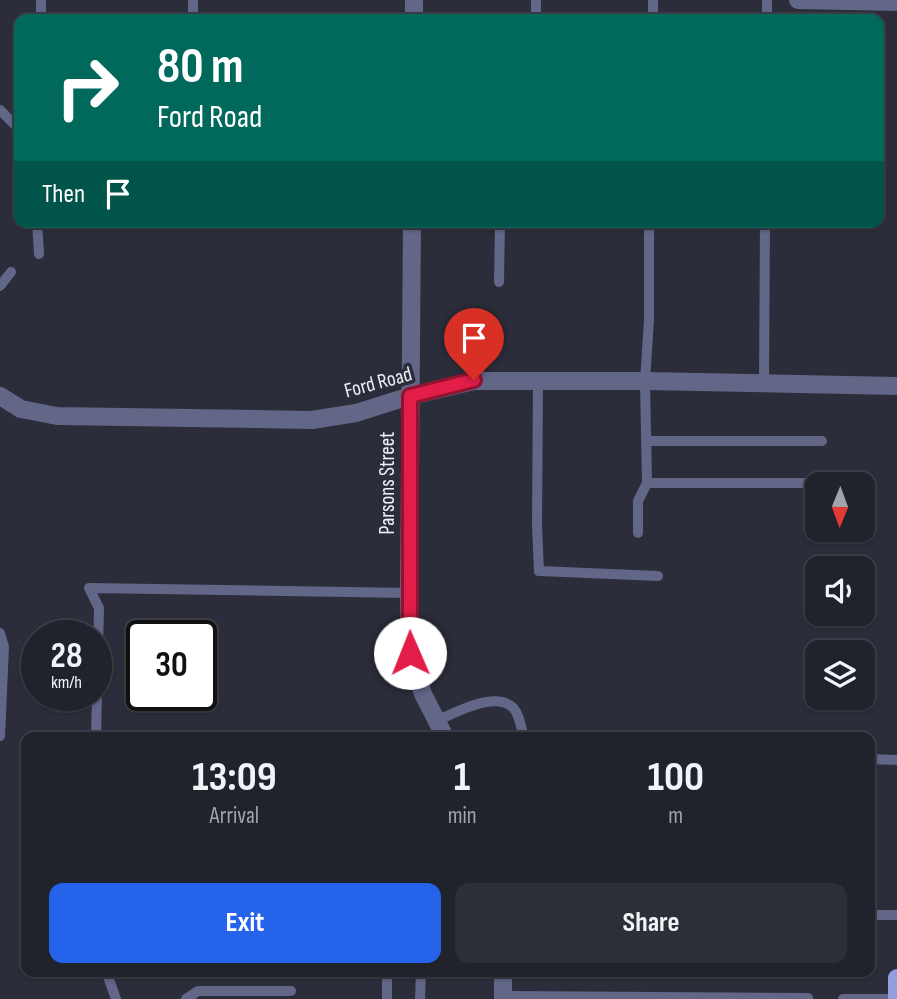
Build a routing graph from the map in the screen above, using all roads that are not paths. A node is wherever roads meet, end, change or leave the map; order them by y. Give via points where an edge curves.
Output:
1 (798, 0) edge
2 (897, 2) edge
3 (0, 110) edge
4 (14, 124) edge
5 (37, 228) edge
6 (412, 228) edge
7 (500, 228) edge
8 (649, 228) edge
9 (765, 228) edge
10 (39, 254) dead end
11 (11, 272) dead end
12 (499, 282) dead end
13 (0, 286) edge
14 (538, 381) junction
15 (645, 381) junction
16 (764, 384) junction
17 (897, 386) edge
18 (0, 396) edge
19 (410, 396) junction
20 (646, 441) junction
21 (822, 441) dead end
22 (647, 483) junction
23 (805, 483) edge
24 (638, 533) dead end
25 (658, 576) dead end
26 (409, 593) junction
27 (0, 633) edge
28 (436, 721) junction
29 (96, 732) edge
30 (442, 732) edge
31 (522, 732) edge
32 (0, 736) edge
33 (875, 760) edge
34 (897, 760) edge
35 (875, 915) edge
36 (897, 915) edge
37 (108, 977) edge
38 (387, 977) edge
39 (421, 977) edge
40 (503, 977) edge
41 (897, 978) edge
42 (291, 991) dead end
43 (503, 998) edge
44 (808, 998) edge
45 (116, 999) edge
46 (186, 999) edge
47 (387, 999) edge
48 (420, 999) edge
49 (843, 999) edge
50 (897, 999) edge

1 - 2 street
3 - 4 lane
5 - 10 lane
6 - 19 street, Parsons Street
7 - 12 lane
8 - 15 lane
9 - 16 lane
11 - 13 lane
14 - 15 street, Ford Road
14 - 19 street, Ford Road via 474,380
14 - 25 lane via 538,571
15 - 16 street, Ford Road
15 - 20 lane
16 - 17 street, Ford Road
18 - 19 street, Ford Road via 21,410 57,416 312,420 356,413
19 - 26 street, Parsons Street
20 - 21 lane
20 - 22 lane
22 - 23 lane
22 - 24 lane via 638,501
26 - 28 street, Parsons Street via 410,653
26 - 29 lane via 89,588 99,608
27 - 32 lane via 4,647
28 - 30 street, Parsons Street
28 - 31 lane via 487,701 501,702 512,706
33 - 34 lane
35 - 36 lane
37 - 45 lane
38 - 47 lane
39 - 48 lane
40 - 43 street
41 - 50 main road
42 - 46 lane via 198,990
43 - 44 lane
49 - 50 lane

